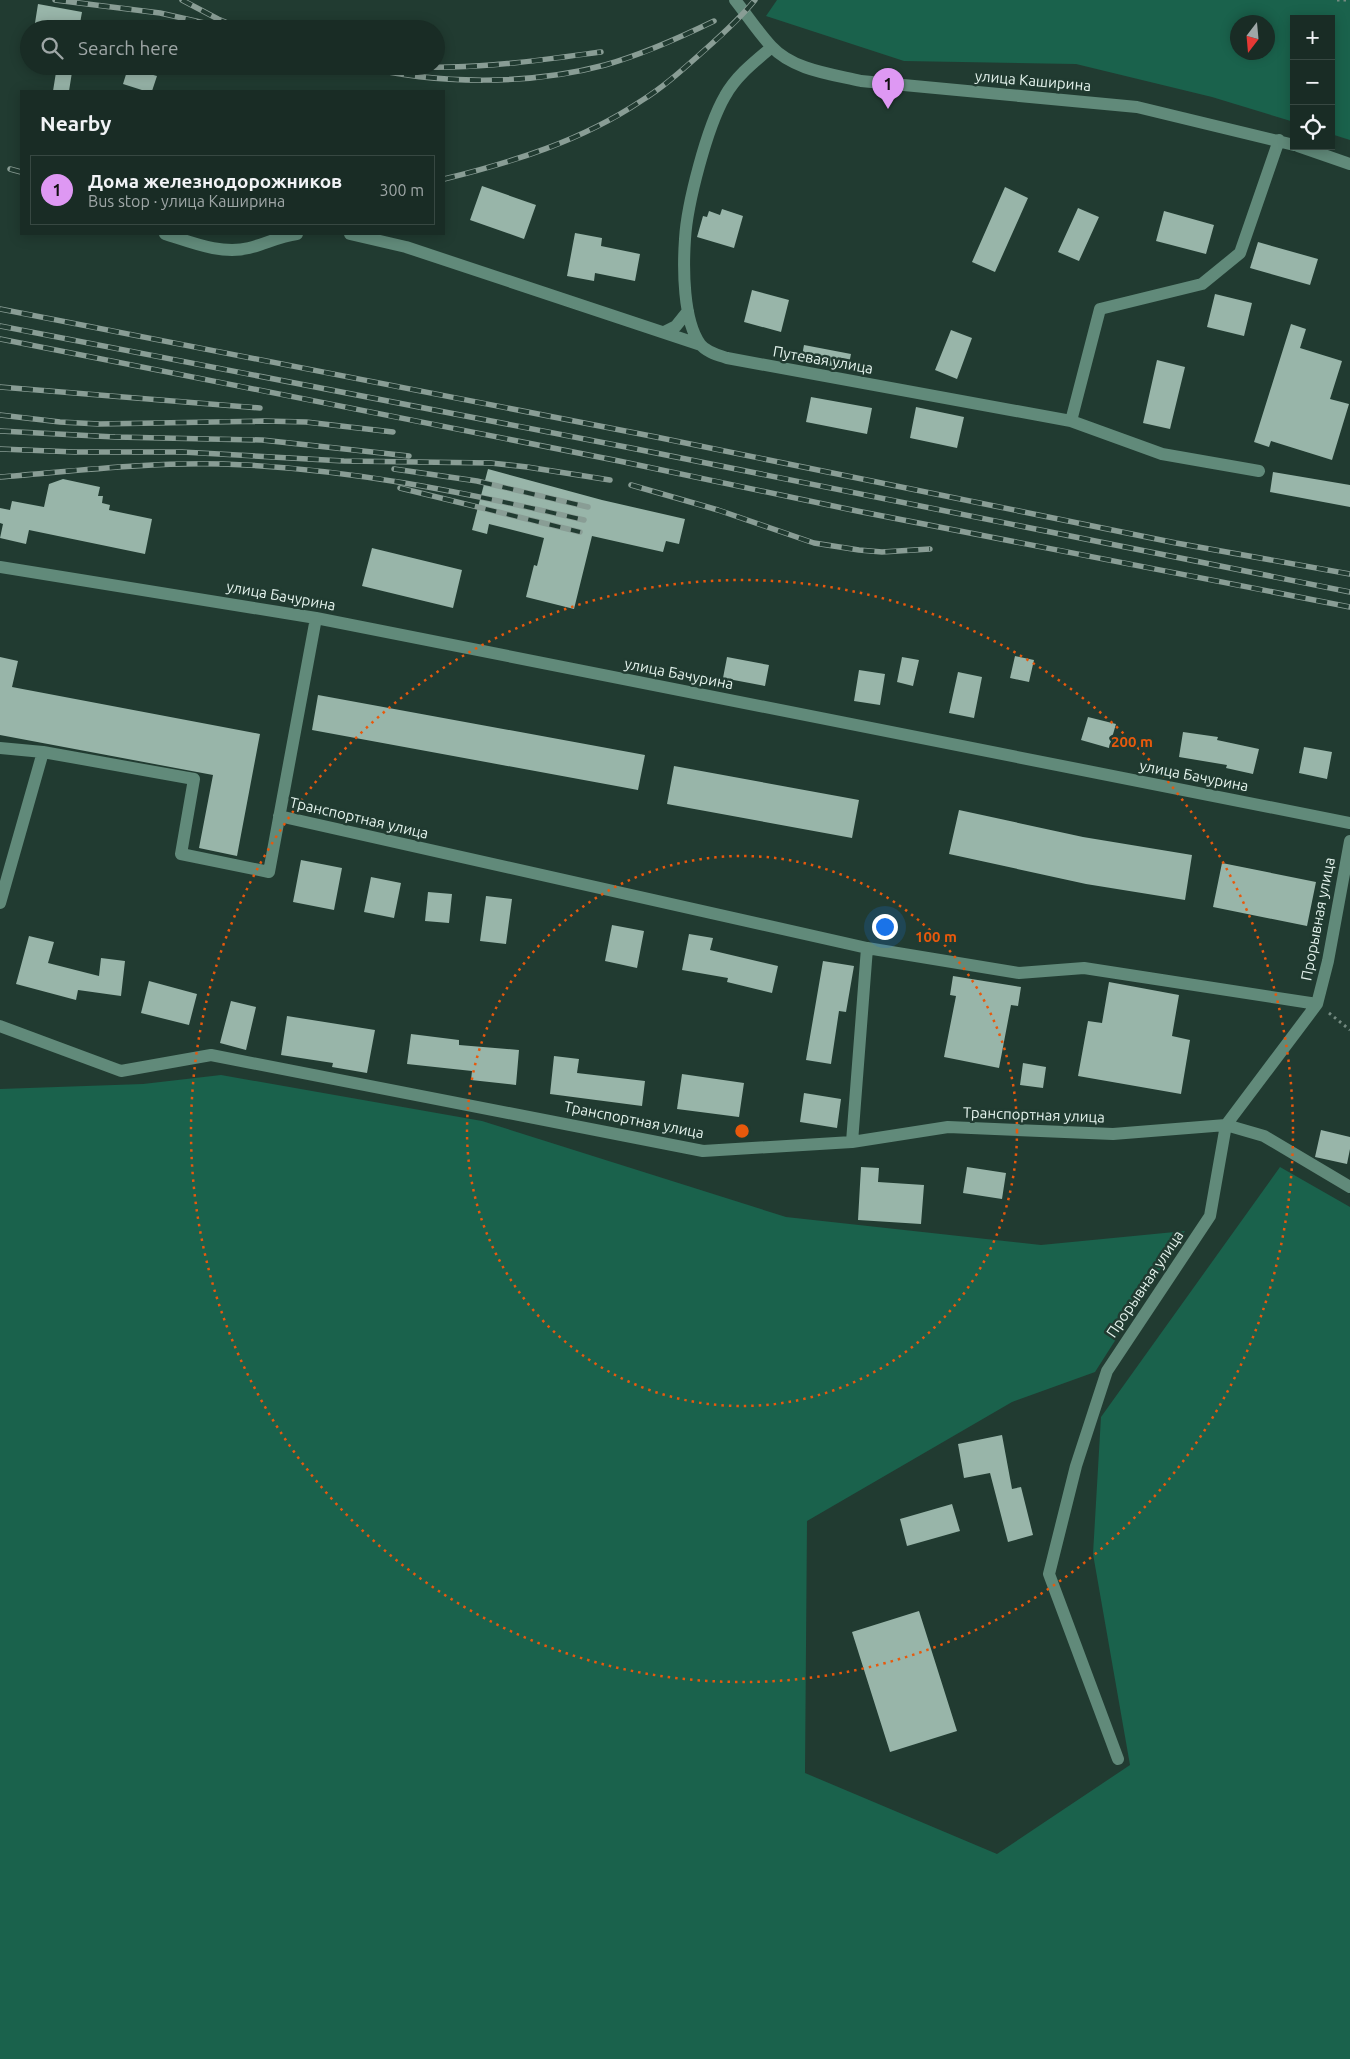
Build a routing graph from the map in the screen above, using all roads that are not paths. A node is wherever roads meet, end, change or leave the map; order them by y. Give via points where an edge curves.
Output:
1 (735, 0) edge
2 (772, 47) junction
3 (1279, 140) junction
4 (1290, 144) edge
5 (1310, 150) edge
6 (1350, 164) edge
7 (168, 235) edge
8 (294, 235) edge
9 (354, 235) edge
10 (688, 311) junction
11 (664, 332) junction
12 (701, 345) junction
13 (1071, 421) junction
14 (1259, 471) dead end
15 (0, 567) edge
16 (316, 618) junction
17 (0, 748) edge
18 (43, 752) junction
19 (279, 816) junction
20 (1350, 823) edge
21 (1350, 841) edge
22 (0, 904) edge
23 (868, 948) junction
24 (1317, 1004) junction
25 (0, 1026) edge
26 (1226, 1125) junction
27 (852, 1142) junction
28 (1350, 1188) edge
29 (1118, 1759) dead end

1 - 2 street, улица Каширина
2 - 3 street, улица Каширина via 794,62 861,81 1137,107
2 - 10 street via 734,82 715,118 702,160 685,239
3 - 4 street, улица Каширина
3 - 13 street via 1240,253 1202,284 1100,309
5 - 6 street
7 - 8 street via 203,246 235,249
9 - 11 street, Путевая улица via 406,247
10 - 11 street via 676,326
10 - 12 street
11 - 12 street, Путевая улица
12 - 13 street, Путевая улица via 713,354 727,358
13 - 14 street, Путевая улица via 1162,454
15 - 16 street, улица Бачурина
16 - 19 street
16 - 20 street, улица Бачурина
17 - 18 street
18 - 19 street via 194,779 181,854 269,872
18 - 22 street
19 - 23 street, Транспортная улица
21 - 24 street, Прорывная улица
23 - 24 street, Транспортная улица via 1020,973 1084,968
23 - 27 street
24 - 26 street, Прорывная улица
25 - 27 street, Транспортная улица via 121,1071 211,1055 703,1151
26 - 27 street, Транспортная улица via 1113,1134 948,1128
26 - 28 street, Транспортная улица via 1264,1136
26 - 29 street, Прорывная улица via 1210,1216 1107,1371 1076,1466 1049,1574

